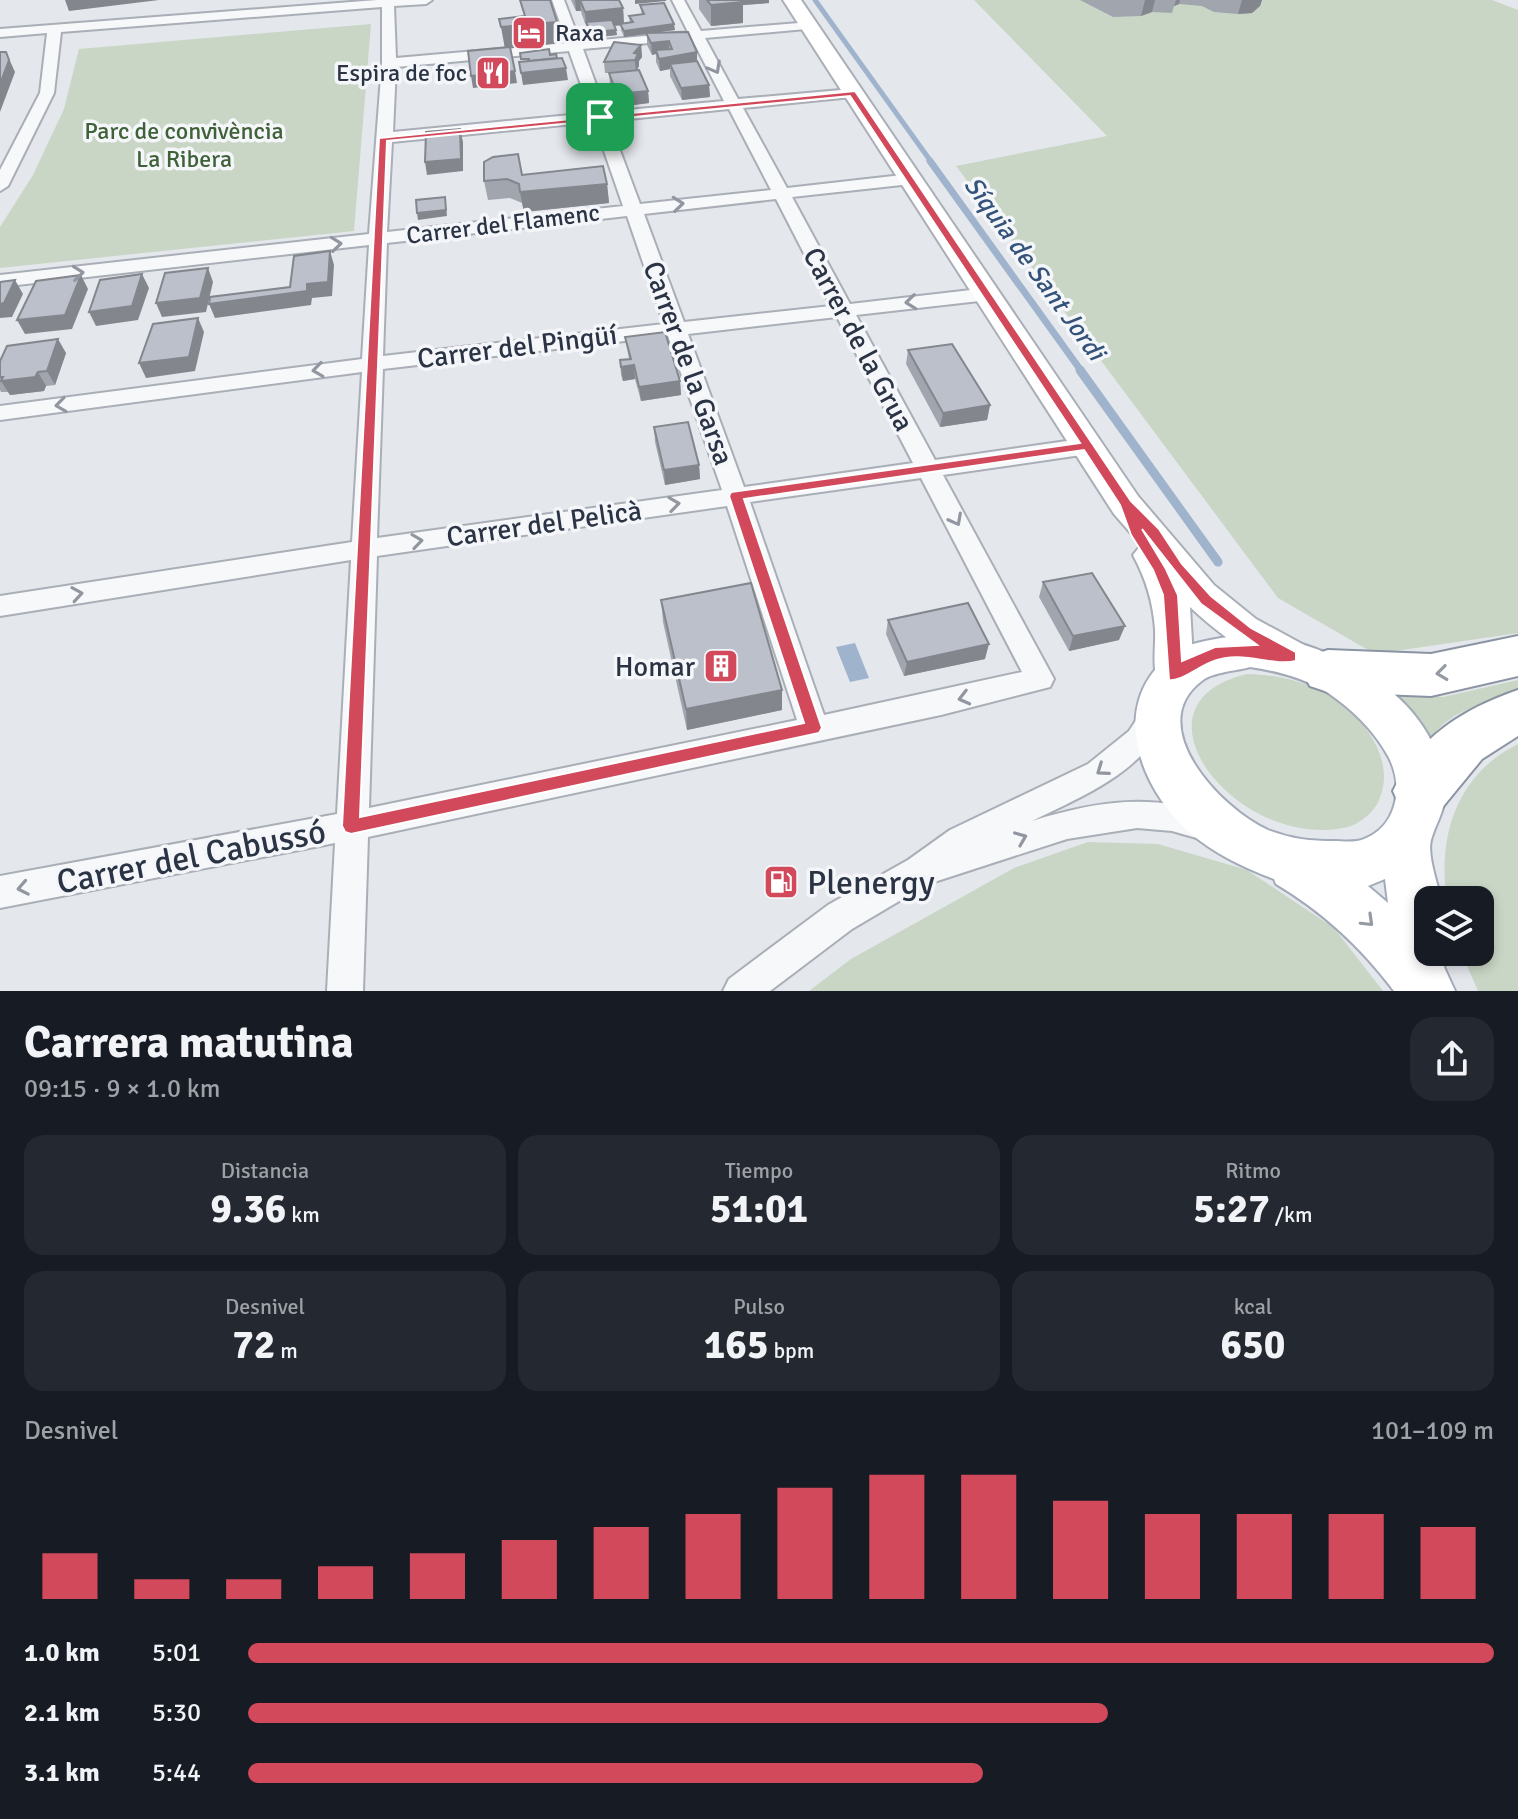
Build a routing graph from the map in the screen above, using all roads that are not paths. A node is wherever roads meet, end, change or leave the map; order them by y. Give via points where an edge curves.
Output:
1 (426, 0) edge
2 (558, 0) edge
3 (678, 0) edge
4 (792, 0) edge
5 (388, 4) junction
6 (806, 25) junction
7 (54, 31) junction
8 (0, 33) edge
9 (698, 35) junction
10 (575, 46) junction
11 (389, 63) junction
12 (852, 93) junction
13 (735, 104) junction
14 (600, 117) junction
15 (383, 138) junction
16 (4, 170) edge
17 (911, 179) junction
18 (0, 186) edge
19 (780, 194) junction
20 (634, 209) junction
21 (378, 239) junction
22 (0, 281) edge
23 (988, 294) junction
24 (843, 309) junction
25 (675, 327) junction
26 (373, 363) junction
27 (0, 413) edge
28 (1088, 446) junction
29 (928, 468) junction
30 (736, 496) junction
31 (1126, 505) junction
32 (364, 549) junction
33 (0, 606) edge
34 (1518, 656) edge
35 (1309, 664) junction
36 (1040, 679) joint
37 (1165, 695) junction
38 (1518, 712) edge
39 (814, 728) junction
40 (1412, 815) junction
41 (351, 826) junction
42 (1235, 839) junction
43 (1282, 860) junction
44 (920, 871) junction
45 (1416, 886) edge
46 (0, 892) edge
47 (1439, 966) edge
48 (345, 991) edge
49 (741, 991) edge
50 (1427, 991) edge
51 (1453, 991) edge

1 - 5 street
2 - 10 street, Carrer de la Garsa
3 - 9 street, Carrer de la Grua
4 - 6 street
5 - 7 street
5 - 11 street
6 - 9 street
6 - 12 street
7 - 8 street
7 - 16 street via 47,93
9 - 10 street
9 -> 13 street, Carrer de la Grua
10 - 11 street
10 - 14 street, Carrer de la Garsa
11 - 15 street
12 - 13 street
12 - 17 street
13 - 14 street
13 - 19 street, Carrer de la Grua
14 - 15 street
14 - 20 street, Carrer de la Garsa
15 - 21 street
16 - 18 street
17 - 19 street, Carrer del Flamenc
17 - 23 street
20 -> 19 street, Carrer del Flamenc
19 - 24 street, Carrer de la Grua
20 - 21 street, Carrer del Flamenc
20 - 25 street, Carrer de la Garsa
22 -> 21 street, Carrer del Flamenc
21 - 26 street
23 -> 24 street, Carrer del Pingüí
23 - 28 street
24 - 25 street, Carrer del Pingüí
24 - 29 street, Carrer de la Grua
25 - 26 street, Carrer del Pingüí
25 - 30 street, Carrer de la Garsa
26 -> 27 street, Carrer del Pingüí
26 - 32 street
28 - 29 street, Carrer del Pelicà
28 - 31 street
29 - 30 street, Carrer del Pelicà
29 -> 36 street, Carrer de la Grua
32 -> 30 street, Carrer del Pelicà
30 - 39 street, Carrer de la Garsa
31 - 35 street via 1206,600 1246,632
31 - 37 street via 1171,595 1175,649
33 -> 32 street, Carrer del Pelicà
32 - 41 street
34 -> 35 highway via 1431,675
35 - 37 main road via 1250,650 1215,653 1185,666
35 - 40 main road via 1362,694 1393,725 1414,758
36 -> 39 street, Carrer del Cabussó
37 - 42 main road via 1160,752 1179,789
37 -> 44 street via 1139,740 1099,773 961,840
38 - 40 highway via 1474,732 1454,748
39 - 41 street, Carrer del Cabussó
40 - 43 main road via 1390,854 1352,866
40 - 45 main road
41 -> 46 street, Carrer del Cabussó
41 - 48 street
42 - 43 main road
44 -> 42 street via 972,858 1042,830 1099,817 1178,818
43 -> 50 main road via 1365,917
44 - 49 street via 840,917
47 - 51 main road

